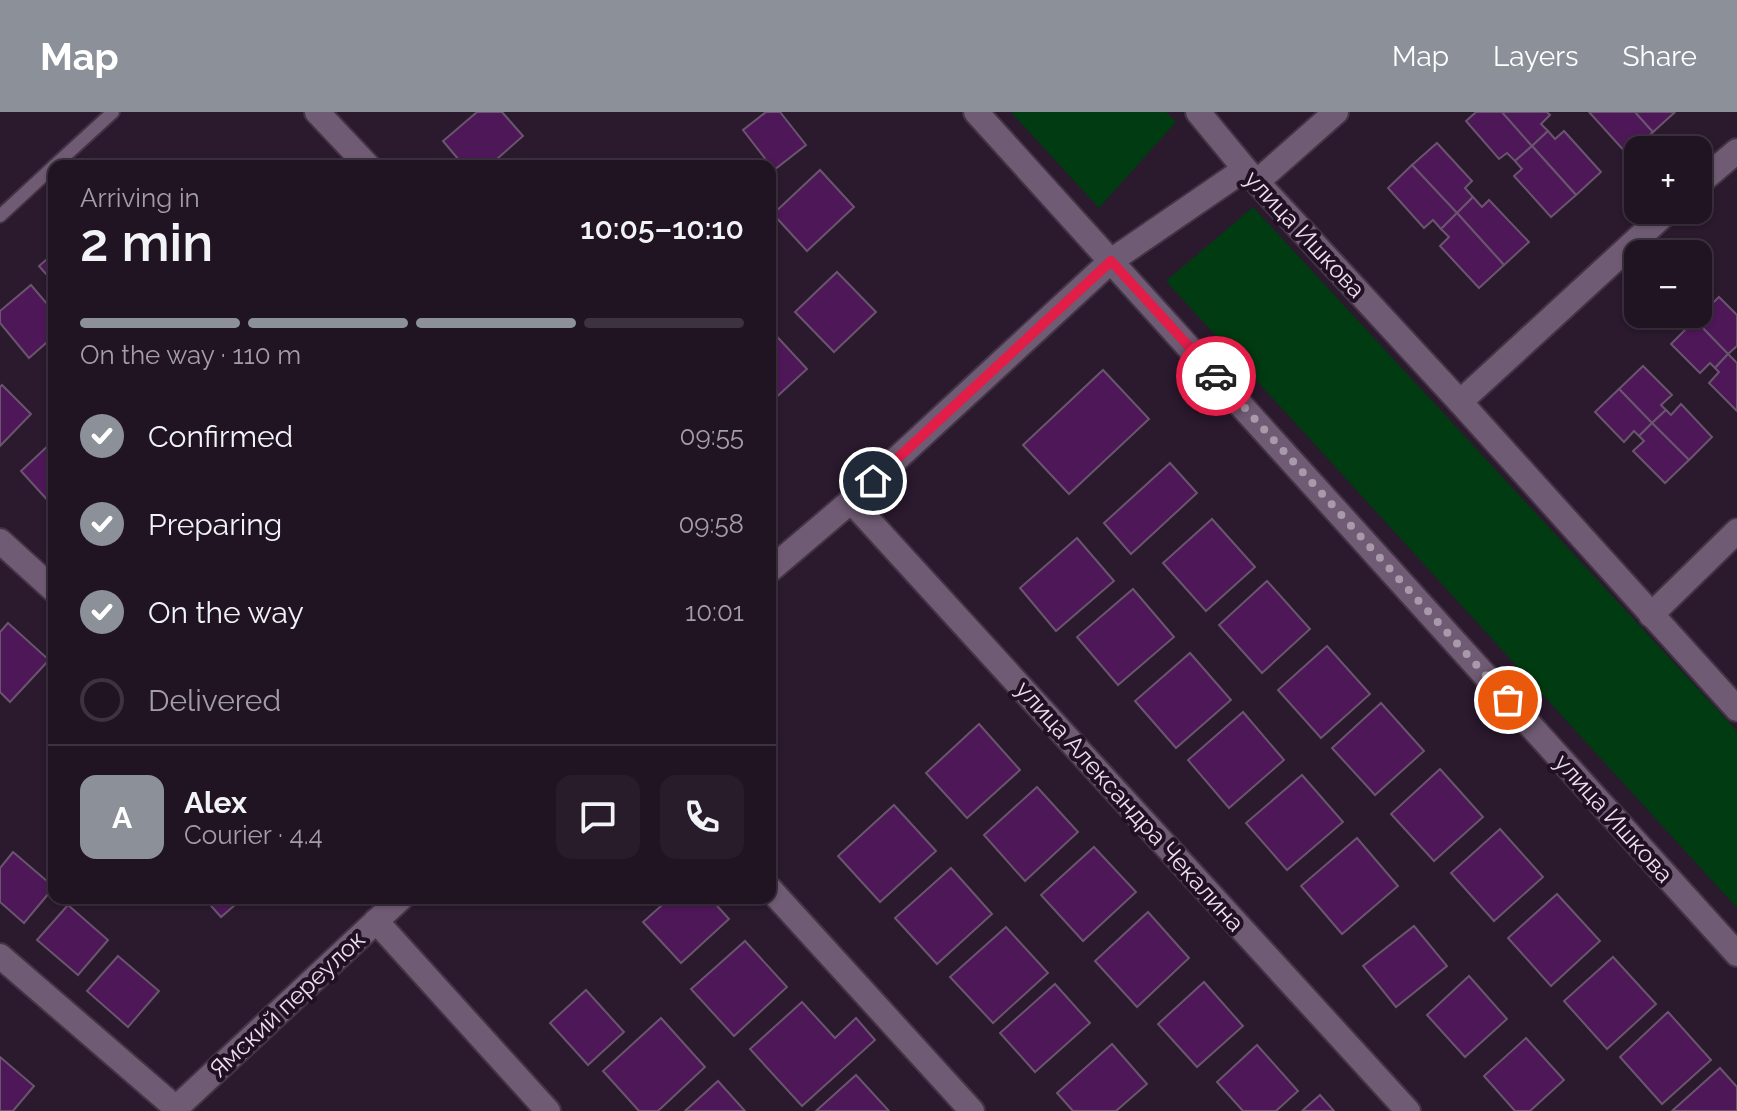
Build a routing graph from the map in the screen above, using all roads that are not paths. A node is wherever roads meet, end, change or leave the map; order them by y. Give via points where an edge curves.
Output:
1 (113, 112) edge
2 (317, 112) edge
3 (976, 112) edge
4 (1198, 112) edge
5 (1336, 112) edge
6 (1737, 151) edge
7 (61, 160) edge
8 (362, 160) edge
9 (48, 172) edge
10 (1712, 172) edge
11 (1251, 175) junction
12 (0, 216) edge
13 (1654, 224) edge
14 (1111, 261) junction
15 (1460, 402) junction
16 (851, 501) junction
17 (1737, 531) edge
18 (0, 541) edge
19 (776, 565) edge
20 (48, 585) edge
21 (1651, 615) junction
22 (1737, 709) edge
23 (776, 896) edge
24 (394, 904) edge
25 (376, 921) junction
26 (1737, 954) edge
27 (0, 956) edge
28 (174, 1110) edge
29 (548, 1111) edge
30 (972, 1111) edge
31 (1408, 1111) edge

1 - 7 lane
2 - 8 street
3 - 14 street, улица Ишкова
4 - 11 street, улица Ишкова
5 - 11 street
6 - 10 street
9 - 12 lane
11 - 14 street
11 - 15 street, улица Ишкова
13 - 15 street
14 - 16 street
14 - 26 street, улица Ишкова
15 - 21 street, улица Ишкова
16 - 19 street
16 - 31 street, улица Александра Чекалина
17 - 21 street
18 - 20 street
21 - 22 street, улица Ишкова
23 - 30 street
24 - 25 street, Ямский переулок
25 - 28 street, Ямский переулок
25 - 29 street
27 - 28 street

